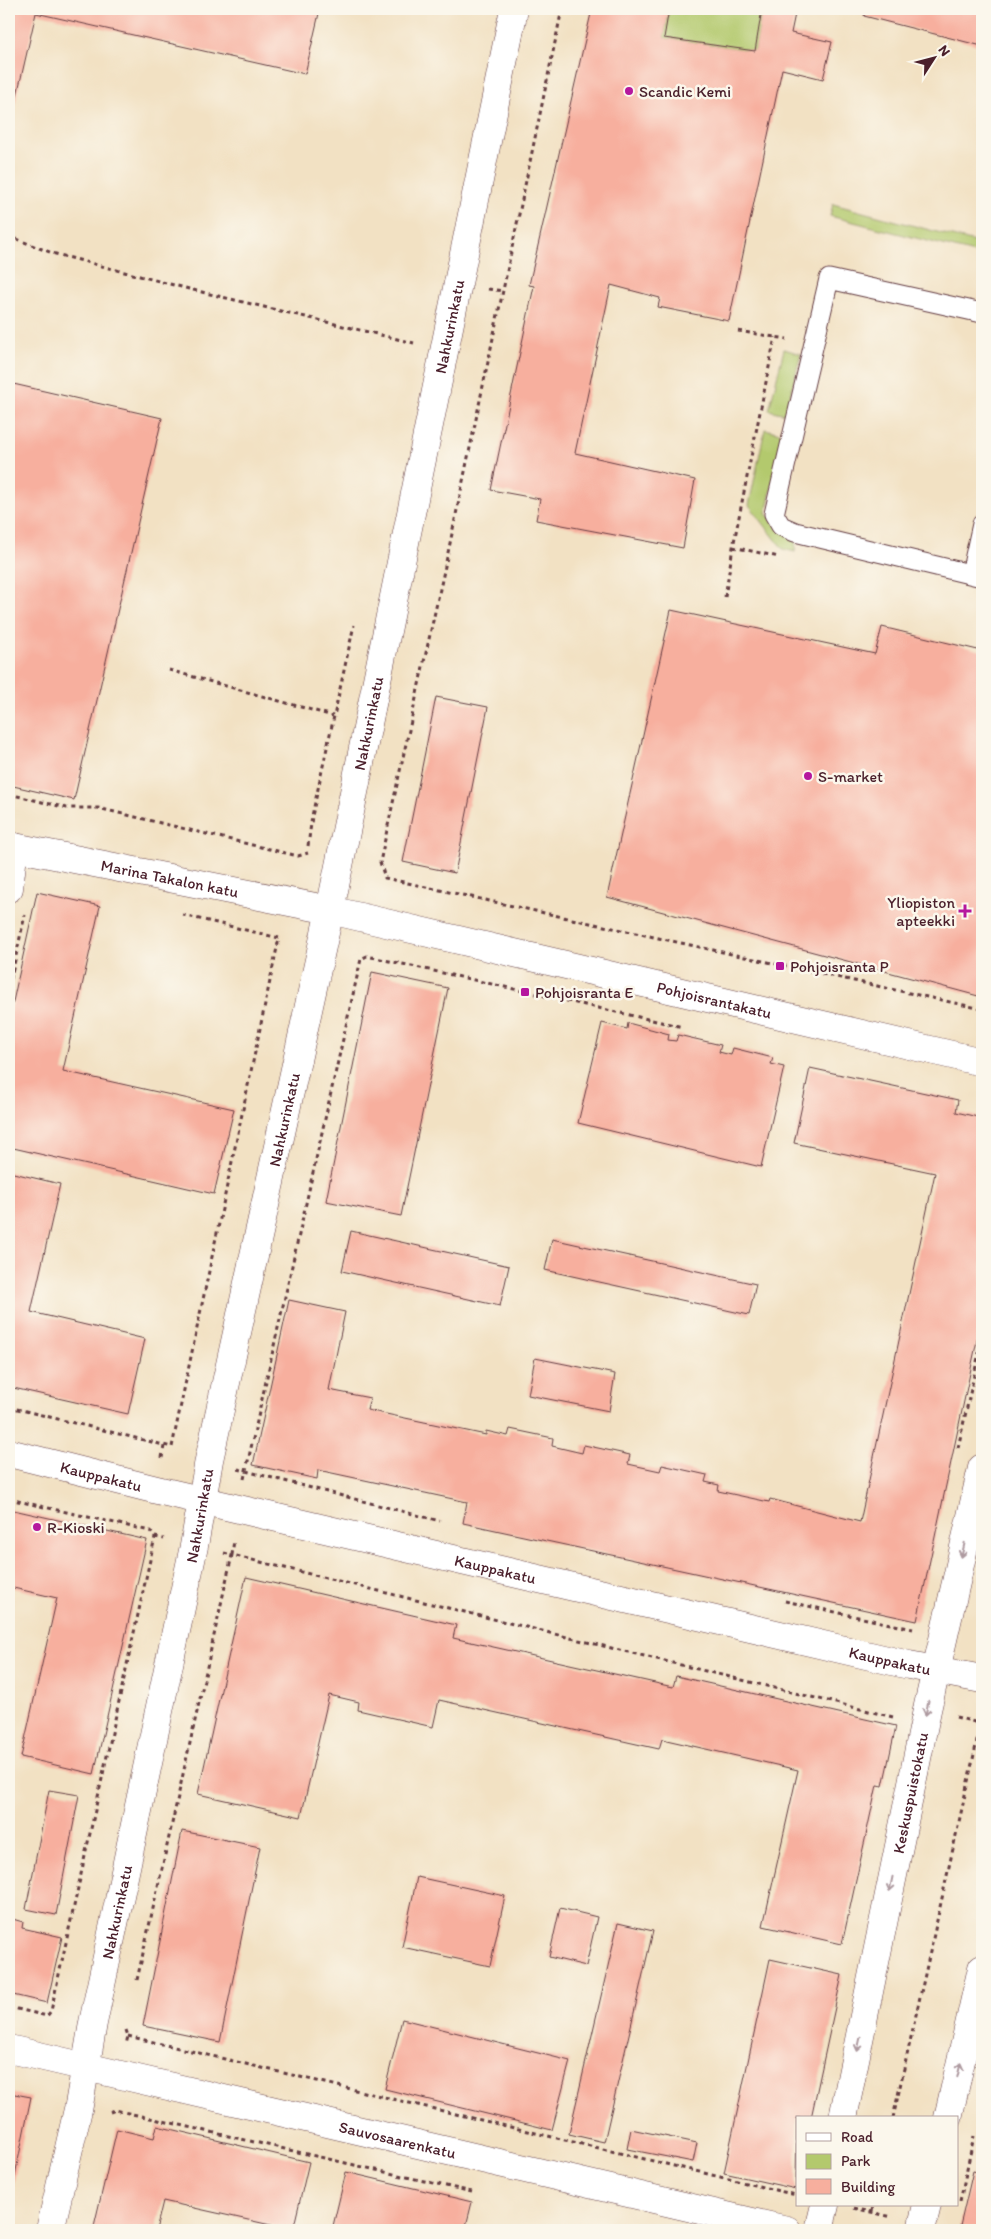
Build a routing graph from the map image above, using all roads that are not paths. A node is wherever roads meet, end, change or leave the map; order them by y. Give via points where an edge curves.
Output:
1 (514, 9) edge
2 (982, 313) edge
3 (982, 524) edge
4 (977, 575) edge
5 (11, 846) edge
6 (9, 885) edge
7 (330, 910) junction
8 (982, 1062) edge
9 (9, 1453) edge
10 (982, 1468) edge
11 (201, 1500) junction
12 (936, 1670) junction
13 (982, 1679) edge
14 (982, 1968) edge
15 (9, 2049) edge
16 (85, 2067) junction
17 (843, 2116) edge
18 (948, 2116) edge
19 (825, 2206) edge
20 (927, 2206) edge
21 (50, 2230) edge
22 (787, 2230) edge
23 (819, 2230) edge
24 (921, 2230) edge

1 - 7 street, Nahkurinkatu
2 - 4 lane via 829,279 774,514 781,526 795,532
3 - 4 lane
5 - 6 street
5 - 7 street, Marina Takalon katu
7 - 8 street, Pohjoisrantakatu
7 - 11 street, Nahkurinkatu
9 - 11 street, Kauppakatu
10 -> 12 street, Keskuspuistokatu
11 - 12 street, Kauppakatu
11 - 16 street, Nahkurinkatu
12 - 13 street, Kauppakatu
12 -> 17 street, Keskuspuistokatu
18 -> 14 street
15 - 16 street, Sauvosaarenkatu
16 - 21 street, Nahkurinkatu
16 - 22 street, Sauvosaarenkatu
19 - 23 street
20 - 24 street

